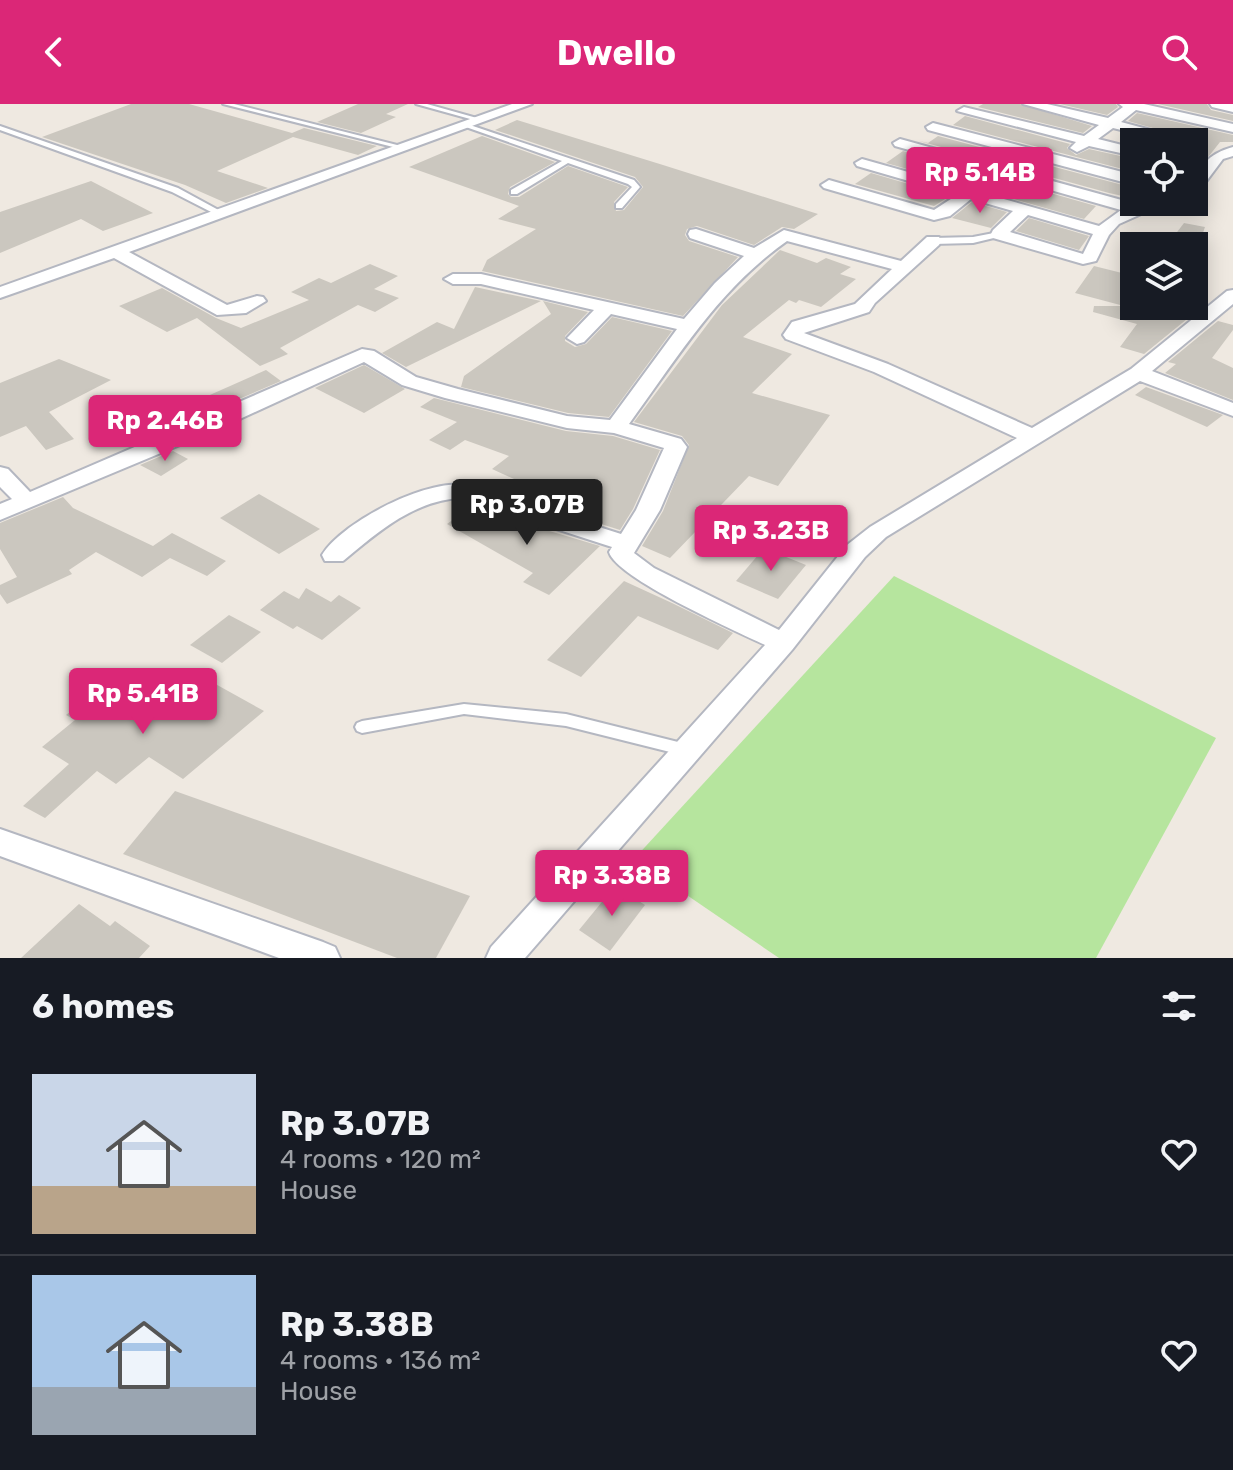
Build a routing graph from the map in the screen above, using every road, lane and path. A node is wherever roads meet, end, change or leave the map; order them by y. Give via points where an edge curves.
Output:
1 (226, 104) edge
2 (419, 104) edge
3 (525, 104) edge
4 (1030, 104) edge
5 (1217, 104) edge
6 (1132, 105) edge
7 (1233, 108) edge
8 (964, 111) dead end
9 (473, 123) junction
10 (1110, 123) junction
11 (933, 127) dead end
12 (0, 128) edge
13 (1130, 128) edge
14 (1233, 128) edge
15 (1086, 141) junction
16 (900, 143) dead end
17 (401, 147) junction
18 (1208, 147) edge
19 (1120, 149) edge
20 (1231, 152) edge
21 (568, 160) junction
22 (1059, 160) junction
23 (862, 163) dead end
24 (1208, 164) edge
25 (1120, 176) edge
26 (1033, 181) junction
27 (829, 185) dead end
28 (514, 192) dead end
29 (968, 194) junction
30 (1002, 204) junction
31 (1120, 205) edge
32 (619, 206) dead end
33 (1023, 211) junction
34 (220, 213) junction
35 (1125, 216) edge
36 (1103, 232) junction
37 (696, 234) dead end
38 (999, 234) junction
39 (933, 241) joint
40 (116, 252) junction
41 (756, 254) junction
42 (905, 267) junction
43 (453, 279) dead end
44 (0, 293) edge
45 (1233, 295) edge
46 (257, 301) dead end
47 (608, 307) junction
48 (689, 326) junction
49 (577, 338) dead end
50 (1138, 373) junction
51 (1233, 410) edge
52 (616, 427) junction
53 (1033, 437) junction
54 (0, 474) edge
55 (27, 502) junction
56 (0, 513) edge
57 (627, 544) junction
58 (334, 555) dead end
59 (783, 643) junction
60 (362, 727) dead end
61 (686, 750) junction
62 (0, 842) edge
63 (536, 922) junction
64 (323, 958) edge
65 (503, 958) edge
66 (523, 958) edge

1 - 17 lane
2 - 9 lane
3 - 9 street
4 - 10 street
5 - 7 street
6 - 10 street
6 - 14 street
8 - 15 street
9 - 17 street
9 - 21 lane
10 - 13 street
10 - 15 street
11 - 22 street
12 - 34 lane via 175,190
15 - 19 street
15 - 22 street
16 - 26 street
17 - 34 street
18 - 20 street
20 - 24 street
21 - 28 lane
21 - 32 lane via 631,182 636,187
22 - 25 street
22 - 26 street
23 - 29 street
26 - 30 street
26 - 31 street
27 - 29 street via 934,215
29 - 30 street
30 - 33 street
33 - 36 street
33 - 38 street
34 - 40 street
35 - 36 street
36 - 38 street via 1090,257 1083,259
37 - 41 street
38 - 39 lane
39 - 42 street
40 - 44 street
40 - 46 street via 224,311
41 - 42 street via 784,235
41 - 48 street
42 - 53 street via 862,308 799,326 793,335 881,368
43 - 47 street via 481,279
45 - 50 street
47 - 48 street
47 - 49 street
48 - 52 street
50 - 51 street
50 - 53 street
52 - 55 street via 567,422 452,394 409,381 362,355
52 - 57 street via 676,447
53 - 59 street via 878,532 856,551
54 - 55 street
55 - 56 street
57 - 58 street via 451,490 379,519
57 - 59 street via 622,557 645,574
59 - 61 street
60 - 61 lane via 464,709 566,720
61 - 63 street
62 - 64 street
63 - 65 street
63 - 66 street

